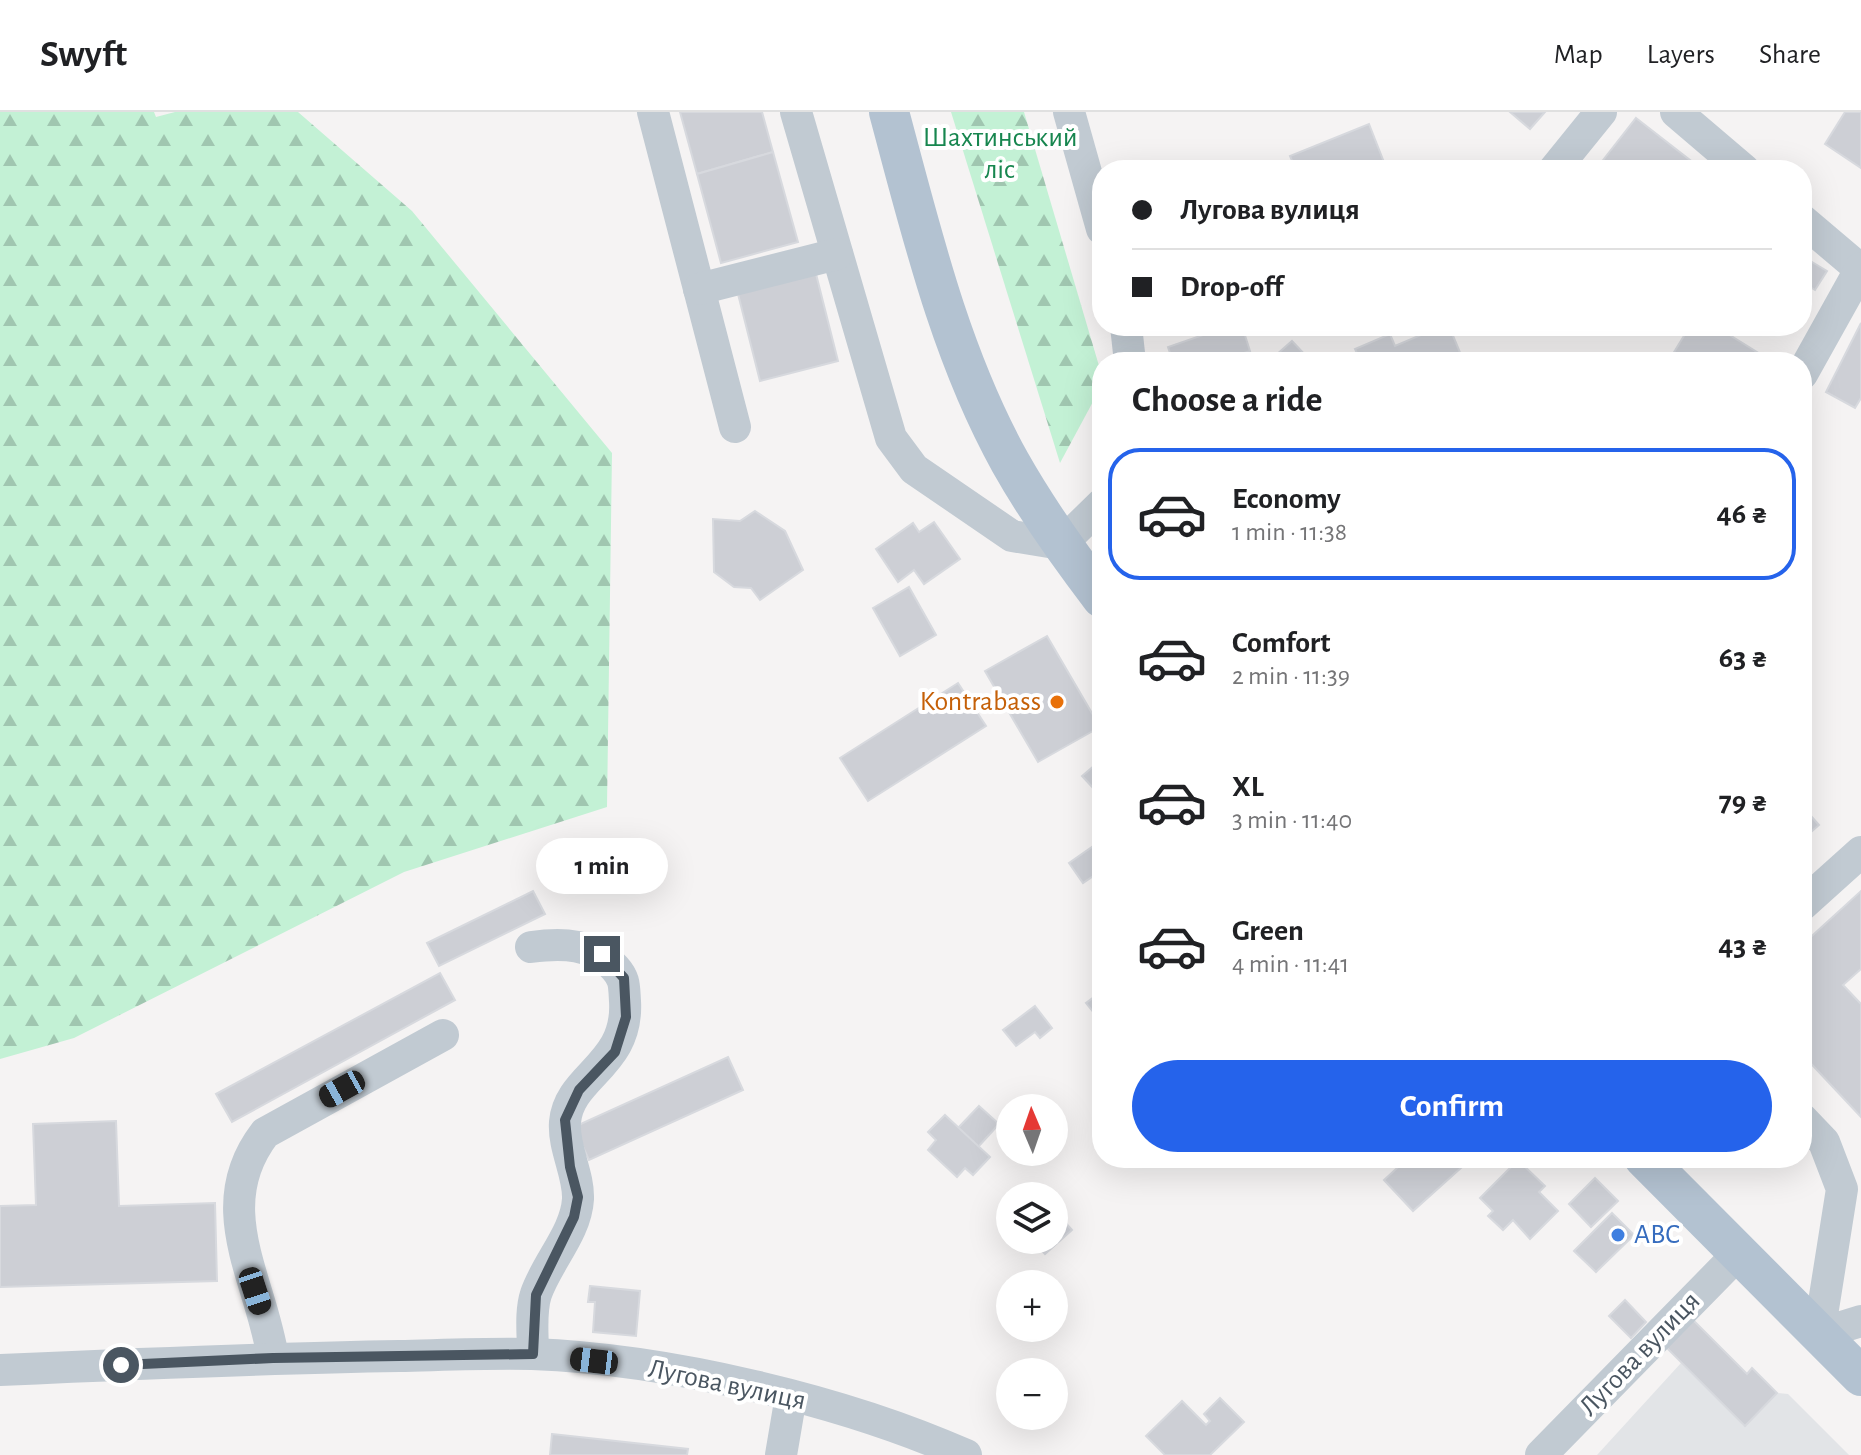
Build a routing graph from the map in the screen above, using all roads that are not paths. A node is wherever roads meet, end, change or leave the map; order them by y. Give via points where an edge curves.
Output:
1 (653, 112) edge
2 (796, 112) edge
3 (889, 112) edge
4 (1069, 112) edge
5 (1601, 112) edge
6 (1676, 112) edge
7 (1562, 160) edge
8 (1732, 160) edge
9 (1092, 194) edge
10 (1812, 228) edge
11 (837, 254) junction
12 (1860, 268) edge
13 (699, 289) junction
14 (1812, 356) edge
15 (735, 427) dead end
16 (1092, 514) edge
17 (1061, 544) junction
18 (1092, 585) edge
19 (1861, 852) edge
20 (1812, 896) edge
21 (531, 947) dead end
22 (443, 1035) dead end
23 (1812, 1129) edge
24 (1654, 1168) edge
25 (1739, 1253) junction
26 (1861, 1321) edge
27 (1819, 1334) junction
28 (533, 1354) junction
29 (273, 1358) junction
30 (0, 1370) edge
31 (1861, 1376) edge
32 (791, 1396) junction
33 (781, 1455) edge
34 (966, 1455) edge
35 (1541, 1455) edge

1 - 13 street
2 - 11 street
3 - 17 main road via 929,261 976,391 1009,461
4 - 9 street
5 - 7 street
6 - 8 street
10 - 12 street
11 - 13 street
11 - 17 street via 891,438 914,469 1012,536
12 - 14 street
13 - 15 street
16 - 17 street
17 - 18 main road
19 - 20 street
21 - 28 street via 560,943 602,954 624,978 626,1017 615,1052 579,1090 565,1120 578,1197 574,1217 536,1295
22 - 29 street via 265,1133 248,1155 238,1207 248,1270
23 - 27 street via 1824,1142 1842,1189
24 - 25 main road
25 - 27 main road
25 - 35 street, Лугова вулиця
26 - 27 street
27 - 31 main road
28 - 29 street, Лугова вулиця
28 - 32 street, Лугова вулиця via 686,1372
29 - 30 street, Лугова вулиця
32 - 33 street
32 - 34 street, Лугова вулиця via 929,1438

